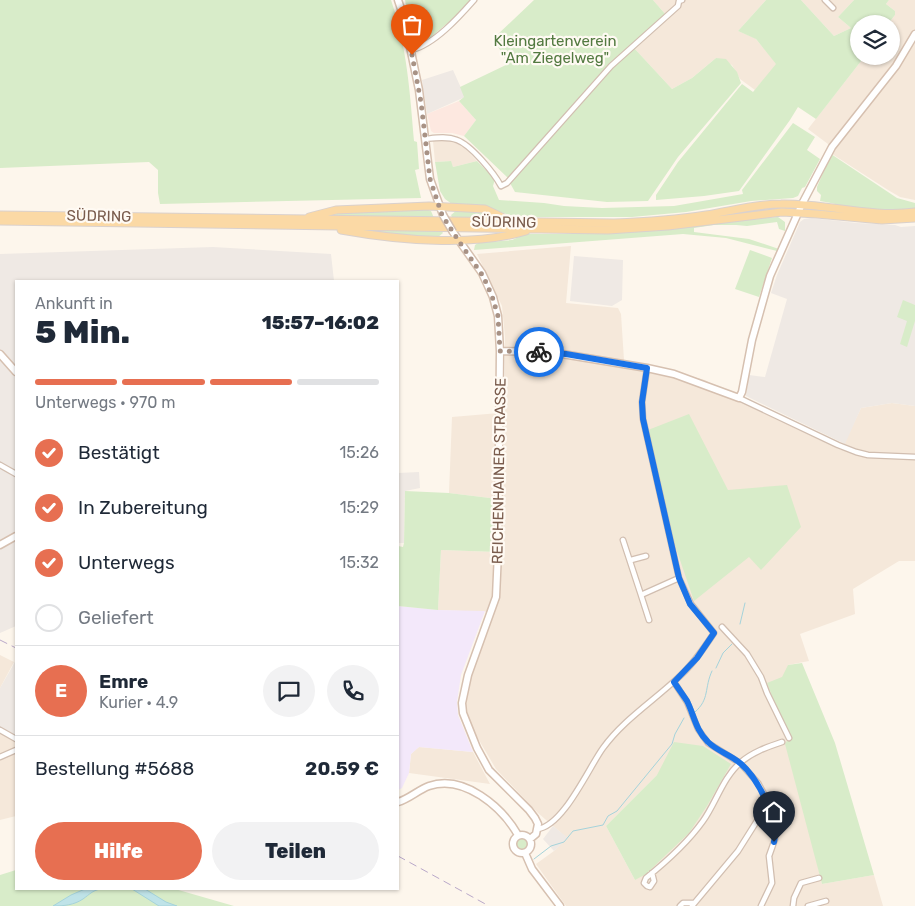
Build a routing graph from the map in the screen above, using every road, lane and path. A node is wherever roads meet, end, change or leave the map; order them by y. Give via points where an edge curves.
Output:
1 (398, 0) edge
2 (474, 0) edge
3 (682, 0) edge
4 (825, 0) edge
5 (833, 8) dead end
6 (915, 34) edge
7 (411, 50) junction
8 (425, 138) junction
9 (802, 204) junction
10 (439, 207) junction
11 (915, 212) edge
12 (798, 213) junction
13 (0, 215) edge
14 (915, 218) edge
15 (299, 219) junction
16 (0, 222) edge
17 (515, 222) junction
18 (322, 226) junction
19 (535, 229) junction
20 (458, 240) junction
21 (500, 351) junction
22 (0, 354) edge
23 (647, 368) junction
24 (15, 371) edge
25 (740, 398) junction
26 (915, 457) edge
27 (0, 465) edge
28 (15, 473) edge
29 (15, 537) edge
30 (623, 540) dead end
31 (0, 545) edge
32 (646, 556) dead end
33 (631, 560) junction
34 (679, 578) junction
35 (641, 595) junction
36 (649, 620) dead end
37 (722, 627) dead end
38 (674, 682) junction
39 (0, 730) edge
40 (15, 738) edge
41 (790, 738) dead end
42 (782, 742) dead end
43 (15, 750) edge
44 (0, 756) edge
45 (740, 763) junction
46 (399, 801) edge
47 (767, 805) junction
48 (537, 829) junction
49 (518, 835) junction
50 (530, 839) junction
51 (525, 853) junction
52 (652, 873) dead end
53 (819, 878) dead end
54 (826, 902) dead end
55 (693, 904) edge
56 (560, 906) edge
57 (680, 906) edge
58 (761, 906) edge
59 (793, 906) edge
60 (808, 906) edge

1 - 7 main road, REICHENHAINER STRASSE
2 - 7 street via 429,42
3 - 8 street via 611,66 507,183 501,186 458,140
4 - 5 street
6 - 9 main road via 896,66 832,147
7 - 8 main road, REICHENHAINER STRASSE
8 - 10 main road, REICHENHAINER STRASSE via 430,179
9 - 11 main road, SÜDRING via 877,213
9 - 12 main road
9 - 17 main road, SÜDRING via 763,205 633,223
10 - 15 main road via 336,210
10 - 17 main road via 485,209
10 - 20 main road, REICHENHAINER STRASSE, bridge
12 - 14 main road, SÜDRING via 876,220
12 - 19 main road, SÜDRING via 769,213 650,228
12 - 25 main road via 770,276
13 - 15 main road, SÜDRING
15 - 17 main road, SÜDRING
16 - 18 main road, SÜDRING
18 - 19 main road, SÜDRING
18 - 20 main road via 407,238
19 - 20 main road via 506,237
20 - 21 main road, REICHENHAINER STRASSE via 483,276 492,296 498,316
21 - 23 main road via 550,352
21 - 48 main road, REICHENHAINER STRASSE via 496,597 471,666 462,703 465,720 486,766 529,810 538,824
22 - 24 main road
23 - 25 main road via 674,374
23 - 34 street via 643,419
25 - 26 street via 856,452
27 - 28 street
29 - 31 main road
30 - 33 street
32 - 33 street
33 - 35 street
34 - 35 street
34 - 38 street via 690,604 714,633 697,658
35 - 36 street
37 - 41 street via 747,654
38 - 45 street via 708,742
38 - 48 street via 620,728 600,752 574,798 547,826
39 - 40 street
42 - 45 street via 761,749
43 - 44 street
45 - 47 street via 758,783
45 - 52 street via 692,836
46 - 49 main road via 428,786 444,782 458,784 490,804
47 - 55 street via 738,851
47 - 58 street via 775,839 769,856 772,883
48 - 50 main road
49 - 50 main road
49 - 51 main road via 513,842 514,848
50 - 51 main road via 531,848
51 - 56 main road via 532,869
53 - 59 street via 801,882
54 - 60 street
55 - 57 street via 683,903

